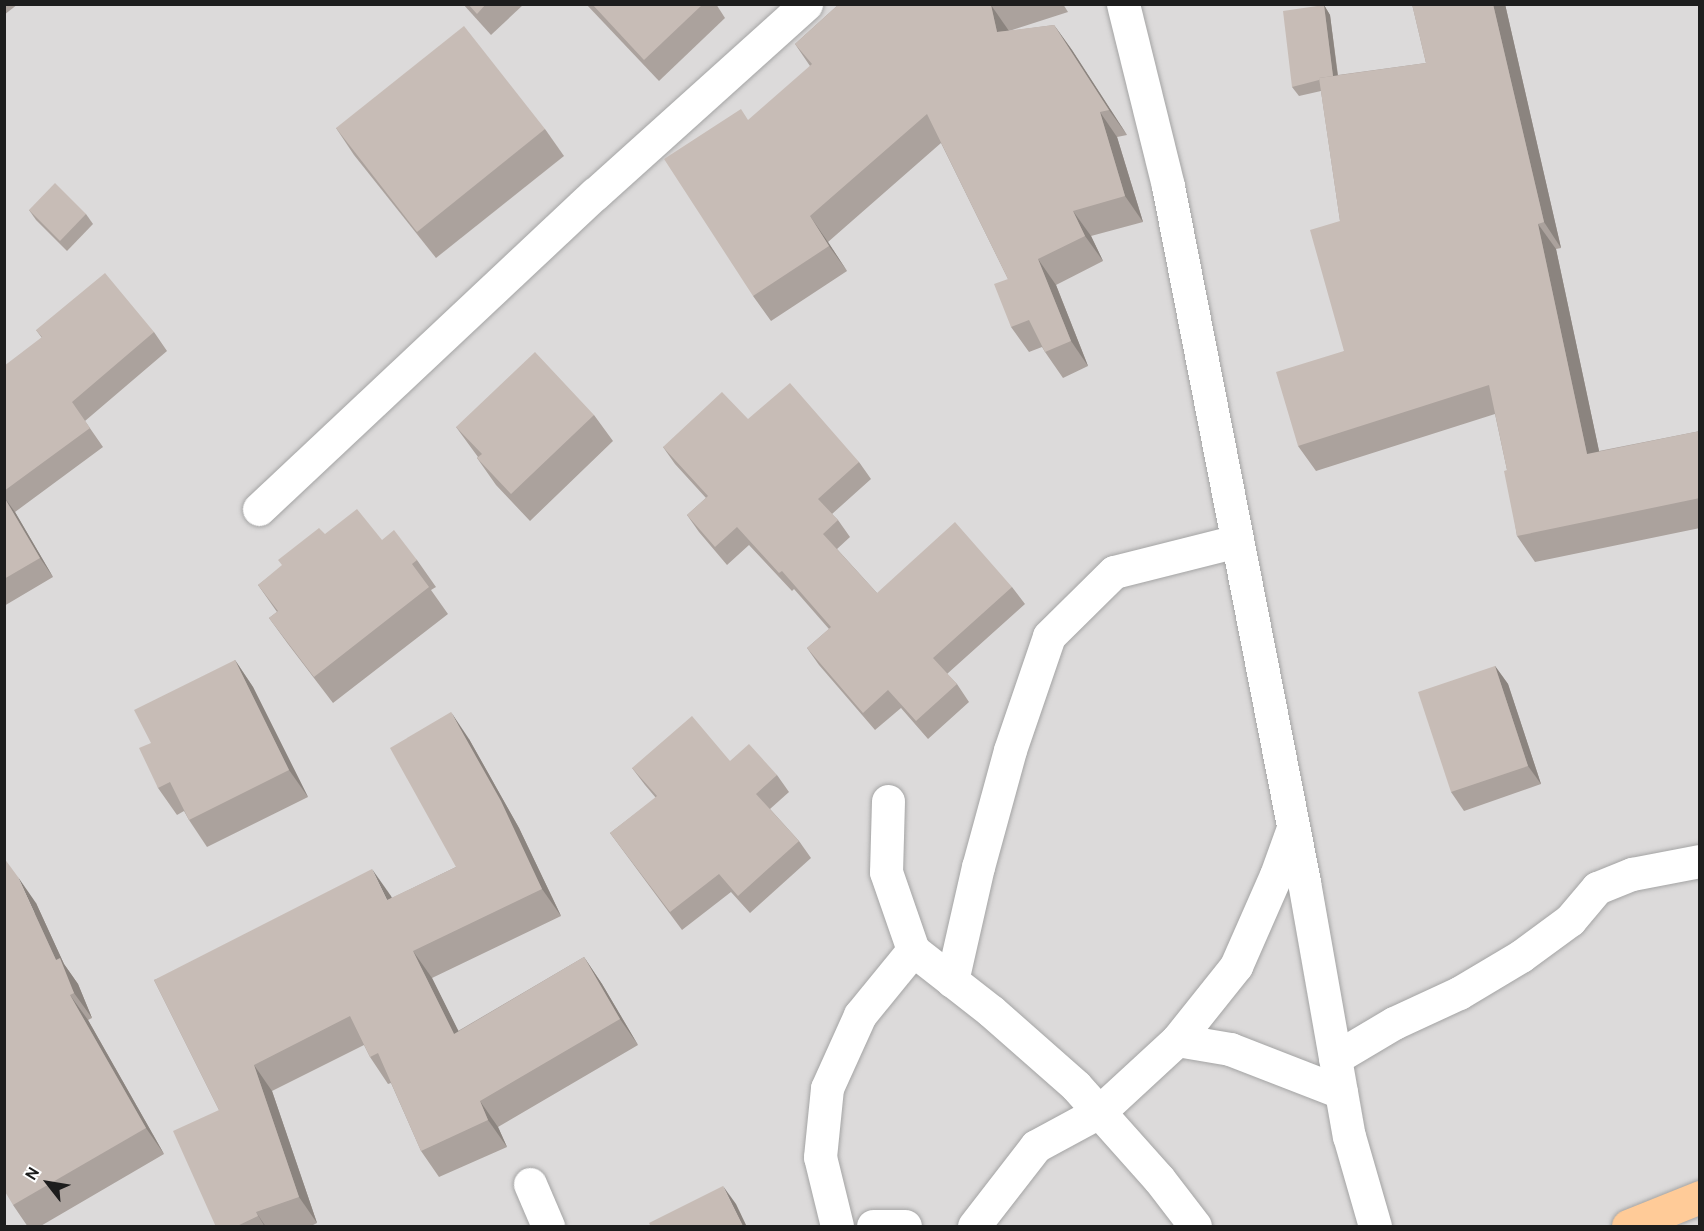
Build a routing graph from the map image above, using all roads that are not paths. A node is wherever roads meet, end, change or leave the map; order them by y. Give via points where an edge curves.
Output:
1 (806, 4) edge
2 (1123, 4) edge
3 (259, 508) dead end
4 (1237, 541) junction
5 (888, 801) dead end
6 (1293, 828) junction
7 (1700, 861) edge
8 (913, 950) junction
9 (952, 981) junction
10 (1177, 1040) junction
11 (1335, 1058) junction
12 (1341, 1092) junction
13 (1099, 1112) junction
14 (530, 1184) dead end
15 (1700, 1197) edge
16 (548, 1227) edge
17 (837, 1227) edge
18 (873, 1227) edge
19 (905, 1227) edge
20 (974, 1227) edge
21 (1195, 1227) edge
22 (1375, 1227) edge
23 (1628, 1227) edge

1 - 3 street via 595,194
2 - 4 street via 1168,186
4 - 6 street
4 - 9 street via 1114,572 1049,636 1010,750
5 - 8 street via 886,872
6 - 10 street via 1236,966
6 - 11 street
7 - 11 street via 1632,874 1597,888 1570,920 1521,956
8 - 9 street
8 - 17 street via 860,1015 827,1088 820,1157
9 - 13 street via 1068,1079
10 - 12 street via 1230,1049
10 - 13 street
11 - 12 street
12 - 22 street via 1348,1136
13 - 20 street via 1036,1146
13 - 21 street via 1159,1179
14 - 16 street
15 - 23 main road
18 - 19 street

